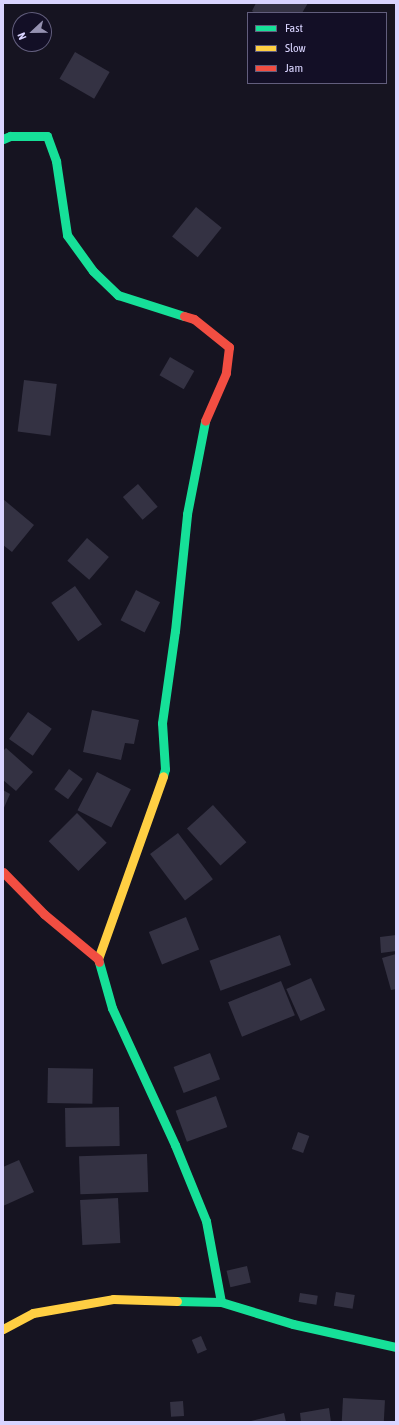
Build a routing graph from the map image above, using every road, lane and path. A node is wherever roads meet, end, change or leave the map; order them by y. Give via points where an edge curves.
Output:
1 (3, 139) edge
2 (3, 872) edge
3 (98, 959) junction
4 (221, 1302) junction
5 (3, 1329) edge
6 (396, 1346) edge

1 - 3 street via 10,136 47,136 56,161 67,235 92,271 118,296 194,319 229,347 226,373 204,423 187,514 162,723 165,769
2 - 3 street via 44,914
3 - 4 street via 112,1008 176,1145 206,1221
4 - 5 street via 113,1299 33,1313
4 - 6 street via 293,1324

